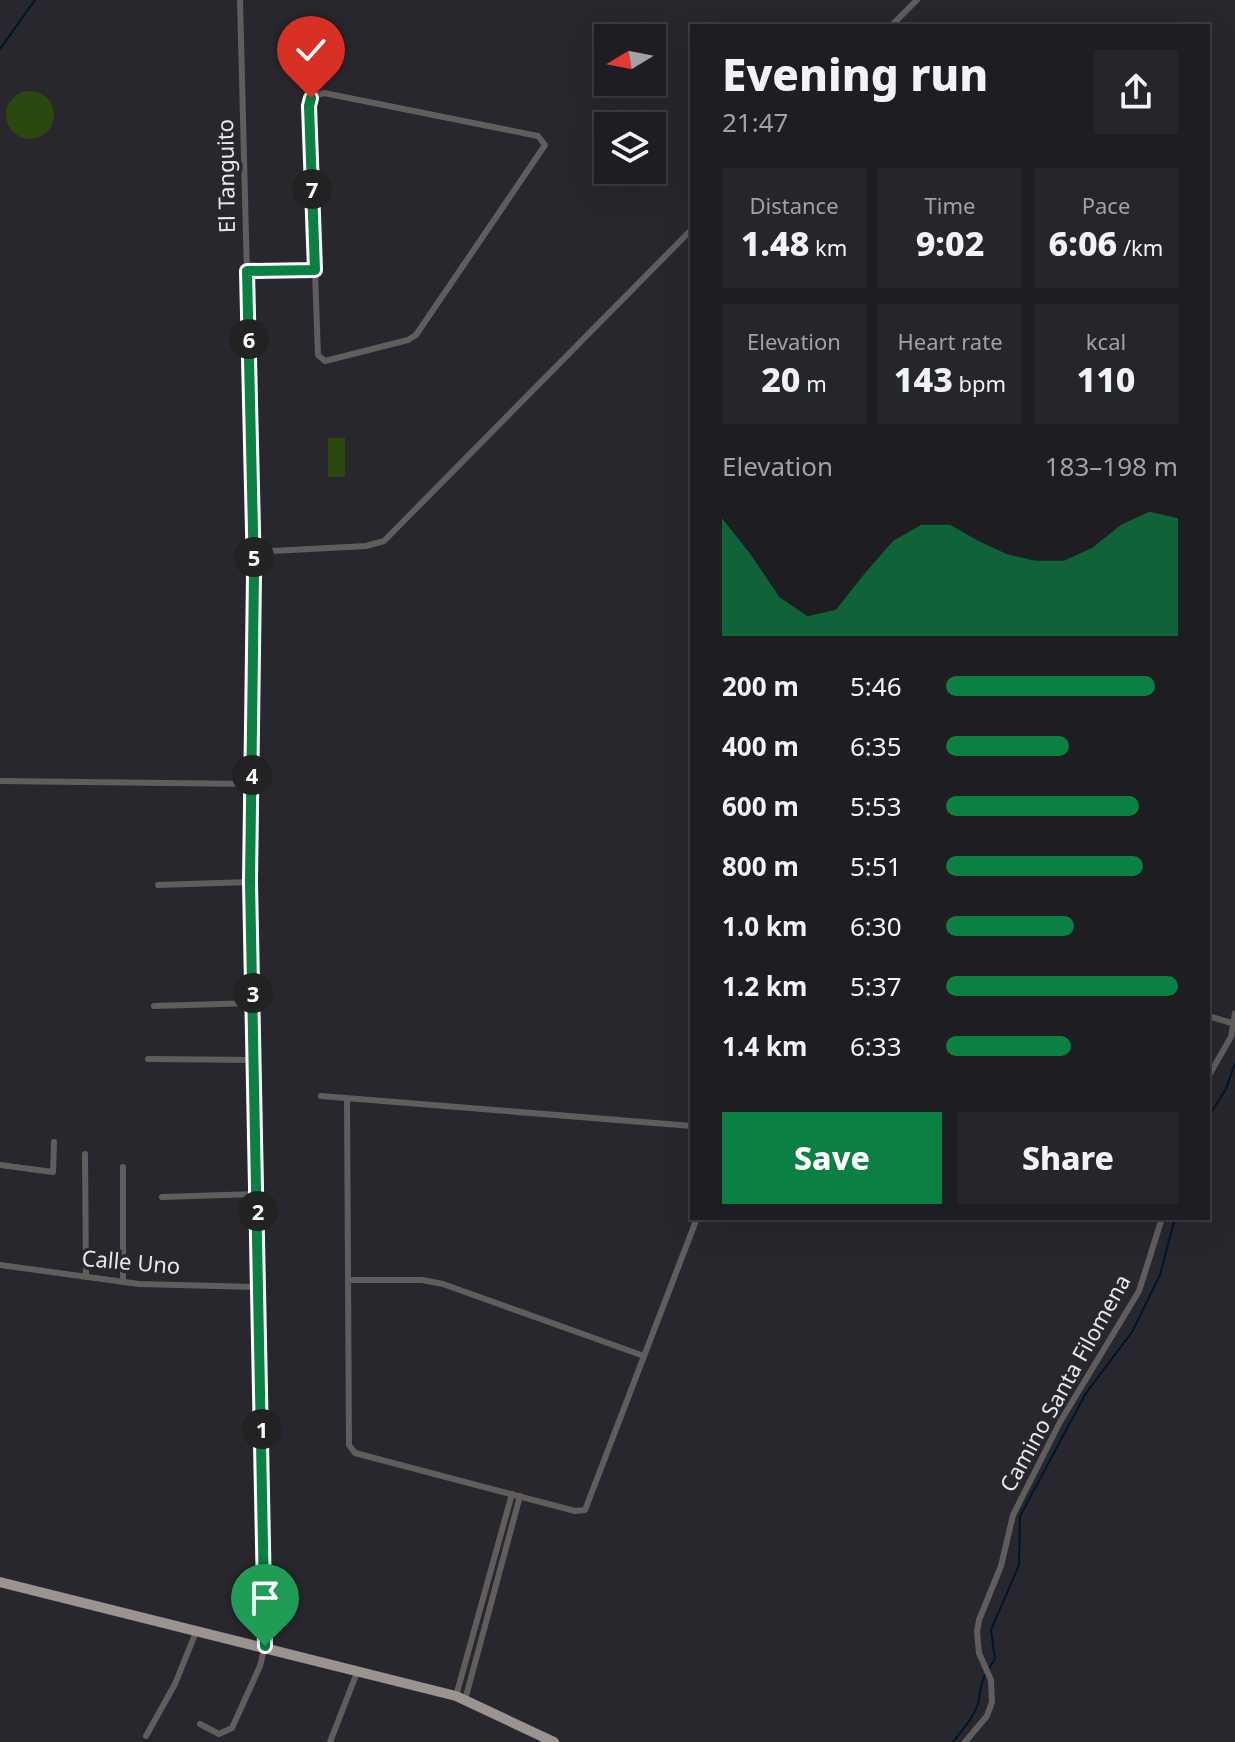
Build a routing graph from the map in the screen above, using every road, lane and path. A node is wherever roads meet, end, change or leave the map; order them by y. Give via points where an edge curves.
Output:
1 (240, 0) edge
2 (917, 0) edge
3 (893, 24) edge
4 (690, 231) edge
5 (315, 270) junction
6 (247, 271) junction
7 (254, 552) junction
8 (0, 781) edge
9 (251, 784) junction
10 (250, 882) junction
11 (158, 885) dead end
12 (254, 1003) junction
13 (154, 1006) dead end
14 (1235, 1013) edge
15 (1210, 1017) edge
16 (1232, 1023) junction
17 (148, 1059) dead end
18 (256, 1060) junction
19 (1210, 1074) edge
20 (321, 1096) dead end
21 (347, 1098) junction
22 (690, 1126) edge
23 (54, 1142) dead end
24 (85, 1154) dead end
25 (0, 1165) edge
26 (123, 1167) dead end
27 (258, 1194) junction
28 (162, 1197) dead end
29 (696, 1220) edge
30 (1161, 1220) edge
31 (0, 1265) edge
32 (86, 1277) junction
33 (348, 1280) junction
34 (123, 1282) junction
35 (259, 1287) junction
36 (644, 1356) junction
37 (512, 1494) junction
38 (520, 1496) junction
39 (0, 1582) edge
40 (197, 1630) junction
41 (265, 1646) junction
42 (358, 1670) junction
43 (460, 1698) junction
44 (200, 1724) dead end
45 (146, 1736) dead end
46 (330, 1742) edge
47 (554, 1742) edge
48 (965, 1742) edge

1 - 6 street, El Tanguito
2 - 3 street
4 - 7 street via 384,541
5 - 5 street via 321,360 411,339 545,142 523,133 316,94 309,106
5 - 6 street
6 - 7 street, El Tanguito
7 - 9 street, El Tanguito
8 - 9 street
9 - 10 street, El Tanguito
10 - 11 street
10 - 12 street, El Tanguito
12 - 13 street
12 - 18 street, El Tanguito
14 - 16 street
15 - 16 street
16 - 19 street via 1231,1037
17 - 18 street
18 - 27 street, El Tanguito
20 - 21 street
21 - 22 street
21 - 33 street
23 - 25 street via 53,1172
24 - 32 street
26 - 34 street
27 - 28 street
27 - 35 street, El Tanguito
29 - 36 street
30 - 48 street, Camino Santa Filomena via 1139,1291 1016,1506 999,1574 979,1620 977,1645 992,1688 990,1707
31 - 32 street, Calle Uno
32 - 34 street, Calle Uno
33 - 36 street via 443,1284
33 - 37 street via 351,1450
34 - 35 street, Calle Uno
35 - 41 street, El Tanguito
36 - 38 street via 586,1508 575,1511
37 - 38 street
37 - 43 street
38 - 43 street
39 - 40 main road
40 - 41 main road
40 - 45 street
41 - 42 main road
41 - 44 street, El Tanguito via 232,1728 219,1734
42 - 43 main road
42 - 46 street
43 - 47 main road

